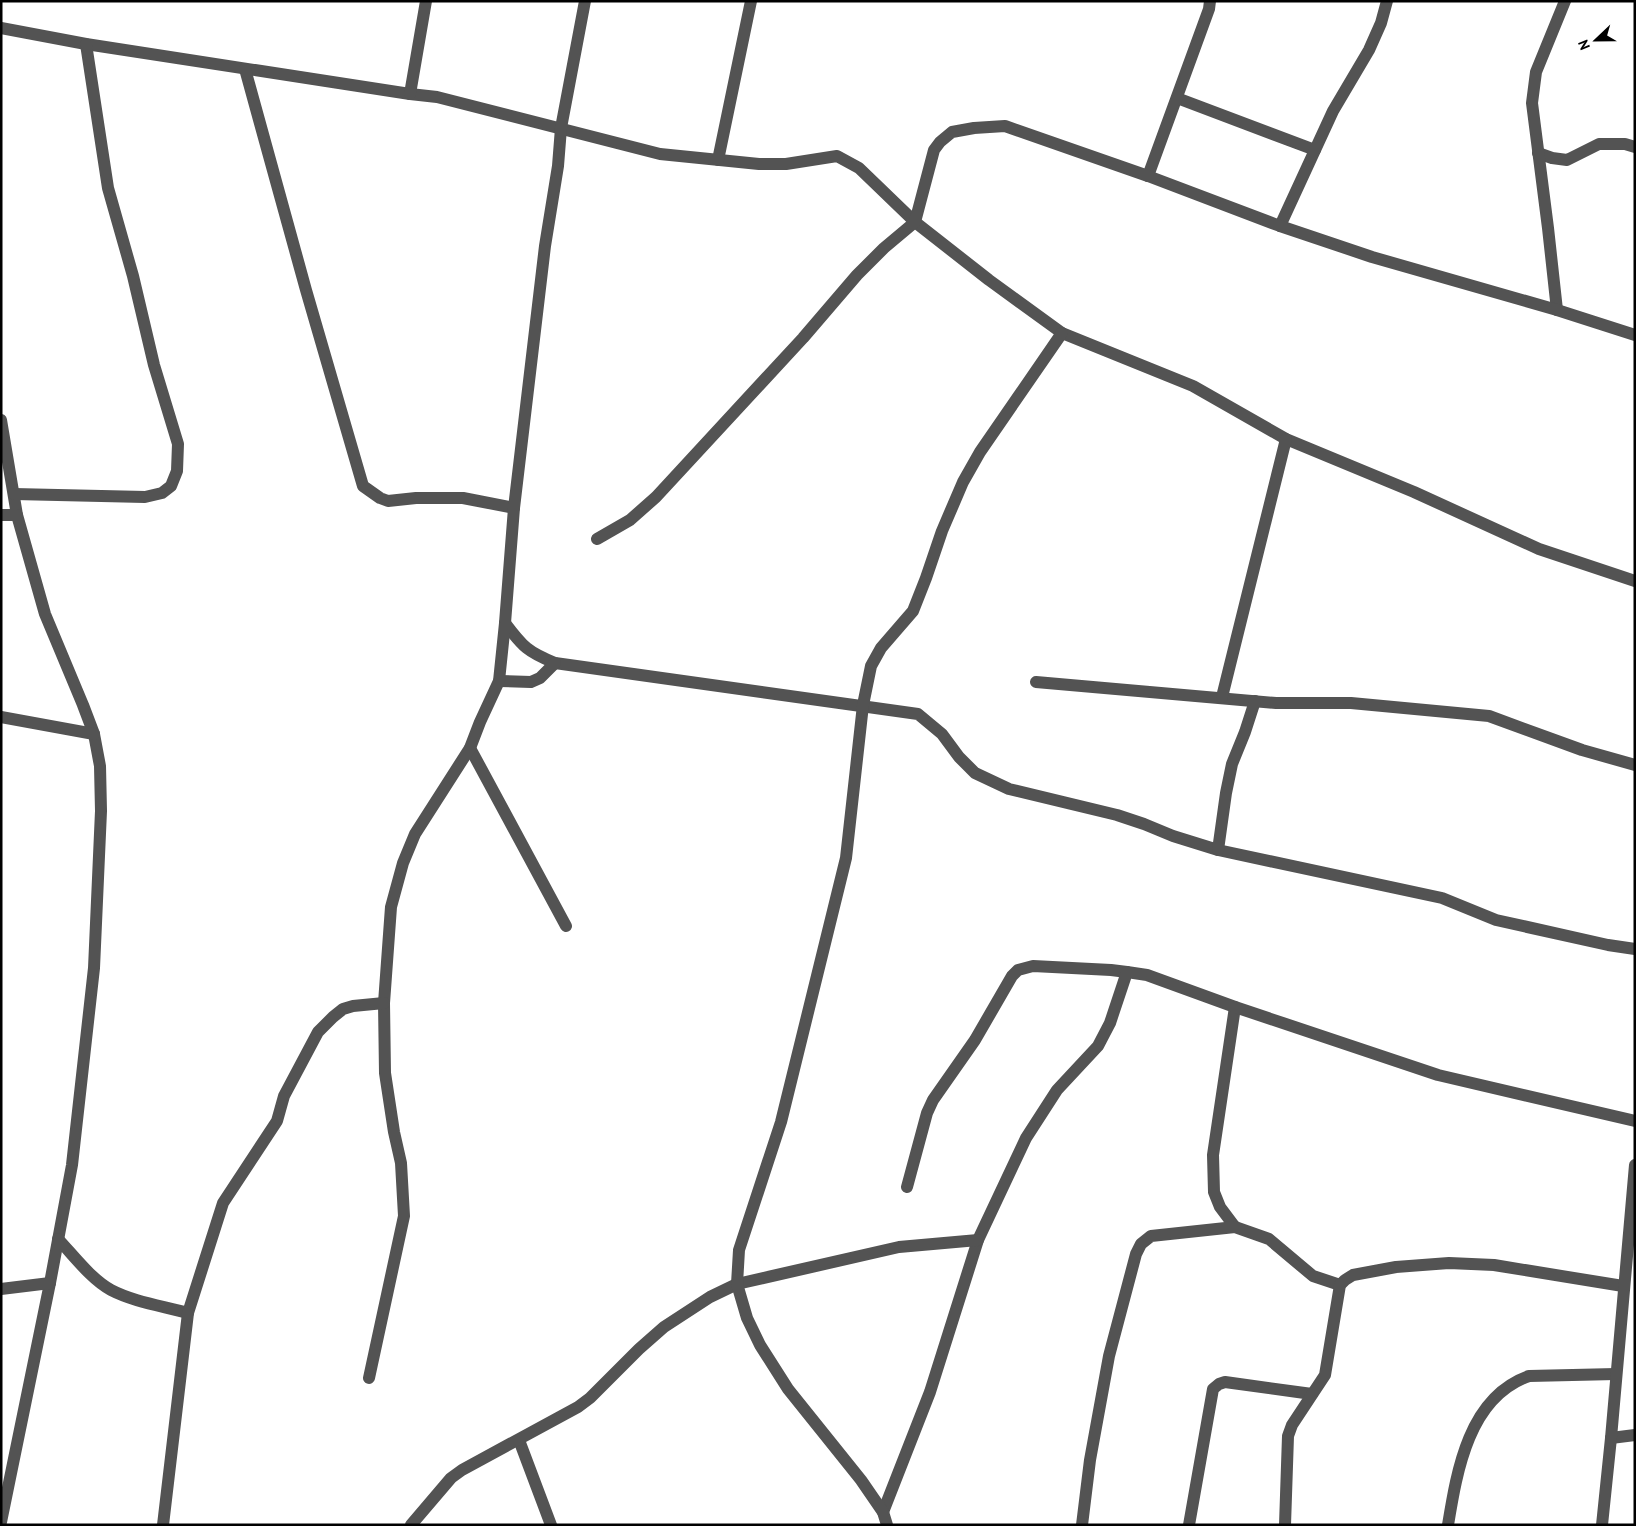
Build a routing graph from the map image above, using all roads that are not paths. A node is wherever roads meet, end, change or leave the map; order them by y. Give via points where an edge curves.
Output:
1 (426, 1) edge
2 (585, 1) edge
3 (751, 1) edge
4 (1210, 1) edge
5 (1387, 1) edge
6 (1565, 1) edge
7 (1, 28) edge
8 (86, 44) junction
9 (245, 69) junction
10 (410, 94) junction
11 (1177, 98) junction
12 (561, 128) junction
13 (1635, 147) edge
14 (1315, 150) junction
15 (1538, 152) junction
16 (718, 160) junction
17 (1148, 176) junction
18 (915, 222) junction
19 (1280, 226) junction
20 (1557, 310) junction
21 (1062, 333) junction
22 (1635, 335) edge
23 (1, 420) edge
24 (1286, 439) junction
25 (14, 494) junction
26 (514, 508) junction
27 (17, 515) junction
28 (1, 516) edge
29 (597, 539) dead end
30 (1635, 580) edge
31 (505, 623) junction
32 (555, 663) junction
33 (499, 681) junction
34 (1036, 682) dead end
35 (1222, 697) junction
36 (1255, 701) junction
37 (863, 705) junction
38 (1, 717) edge
39 (94, 734) junction
40 (470, 748) junction
41 (1635, 764) edge
42 (1218, 850) junction
43 (566, 926) dead end
44 (1635, 949) edge
45 (1128, 972) junction
46 (384, 1003) junction
47 (1235, 1007) junction
48 (1635, 1121) edge
49 (1635, 1164) edge
50 (907, 1187) dead end
51 (1235, 1227) junction
52 (58, 1239) junction
53 (978, 1240) junction
54 (50, 1283) junction
55 (736, 1284) junction
56 (1340, 1285) junction
57 (1623, 1286) junction
58 (1, 1289) edge
59 (188, 1314) junction
60 (1616, 1374) junction
61 (369, 1378) dead end
62 (1312, 1394) junction
63 (1635, 1435) edge
64 (1611, 1438) junction
65 (519, 1440) junction
66 (882, 1512) junction
67 (1, 1522) edge
68 (163, 1525) edge
69 (411, 1525) edge
70 (551, 1525) edge
71 (887, 1525) edge
72 (1082, 1525) edge
73 (1189, 1525) edge
74 (1285, 1525) edge
75 (1448, 1525) edge
76 (1602, 1525) edge

1 - 10 street
2 - 12 street
3 - 16 street
4 - 11 street
5 - 14 street via 1369,50 1333,111
6 - 15 street via 1536,72 1532,103
7 - 8 street
8 - 9 street
8 - 25 street via 108,188 178,444 177,471 171,486 162,493 145,497
9 - 10 street
9 - 26 street via 363,486 388,501 464,498
10 - 12 street via 437,97
11 - 14 street
11 - 17 street
12 - 16 street via 660,154
12 - 26 street
13 - 15 street via 1599,144 1567,160
14 - 19 street
15 - 20 street
16 - 18 street via 786,164 837,156 859,168
17 - 18 street via 1005,126 952,132 934,150
17 - 19 street
18 - 21 street
18 - 29 street via 857,274 803,338 656,497 630,520
19 - 20 street via 1372,257
20 - 22 street
21 - 24 street via 1193,386
21 - 37 street via 963,482 913,611 880,648 870,666
23 - 25 street
24 - 30 street via 1539,549
24 - 35 street
25 - 27 street
26 - 31 street
27 - 28 street
27 - 39 street via 45,614
31 - 32 street via 526,648
31 - 33 street
32 - 33 street via 531,682
32 - 37 street
33 - 40 street
34 - 35 street
35 - 36 street
36 - 41 street via 1352,703 1489,716 1582,750
36 - 42 street via 1232,764
37 - 42 street via 918,714 942,734 975,773 1009,789 1117,815
37 - 55 street via 846,858 781,1122 739,1250
38 - 39 street
39 - 52 street via 100,766 101,811 94,968 72,1164
40 - 43 street
40 - 46 street via 415,834 403,864 391,907
42 - 44 street via 1442,898 1496,920
45 - 47 street via 1147,975
45 - 50 street via 1032,966 1018,970 933,1100
45 - 53 street via 1098,1046 1057,1090 1026,1138
46 - 59 street via 343,1009 318,1032 284,1096 277,1121 223,1203
46 - 61 street via 385,1073 401,1162 404,1216
47 - 48 street via 1438,1075
47 - 51 street via 1213,1155 1214,1192 1220,1207
49 - 57 street
51 - 56 street via 1268,1239 1312,1276
51 - 72 street via 1151,1236 1140,1244 1109,1356
52 - 54 street
52 - 59 street via 109,1289
53 - 55 street via 899,1246
53 - 66 street via 930,1392
54 - 58 street
54 - 67 street
55 - 65 street via 664,1327 578,1407
55 - 66 street via 747,1318 774,1368
56 - 57 street via 1353,1275 1396,1267 1449,1263 1494,1265
56 - 62 street via 1325,1375
57 - 60 street
59 - 68 street
60 - 64 street
60 - 75 street via 1529,1376 1497,1394 1466,1442
62 - 73 street via 1225,1382 1213,1389
62 - 74 street via 1288,1436
63 - 64 street
64 - 76 street
65 - 69 street via 451,1478
65 - 70 street
66 - 71 street

